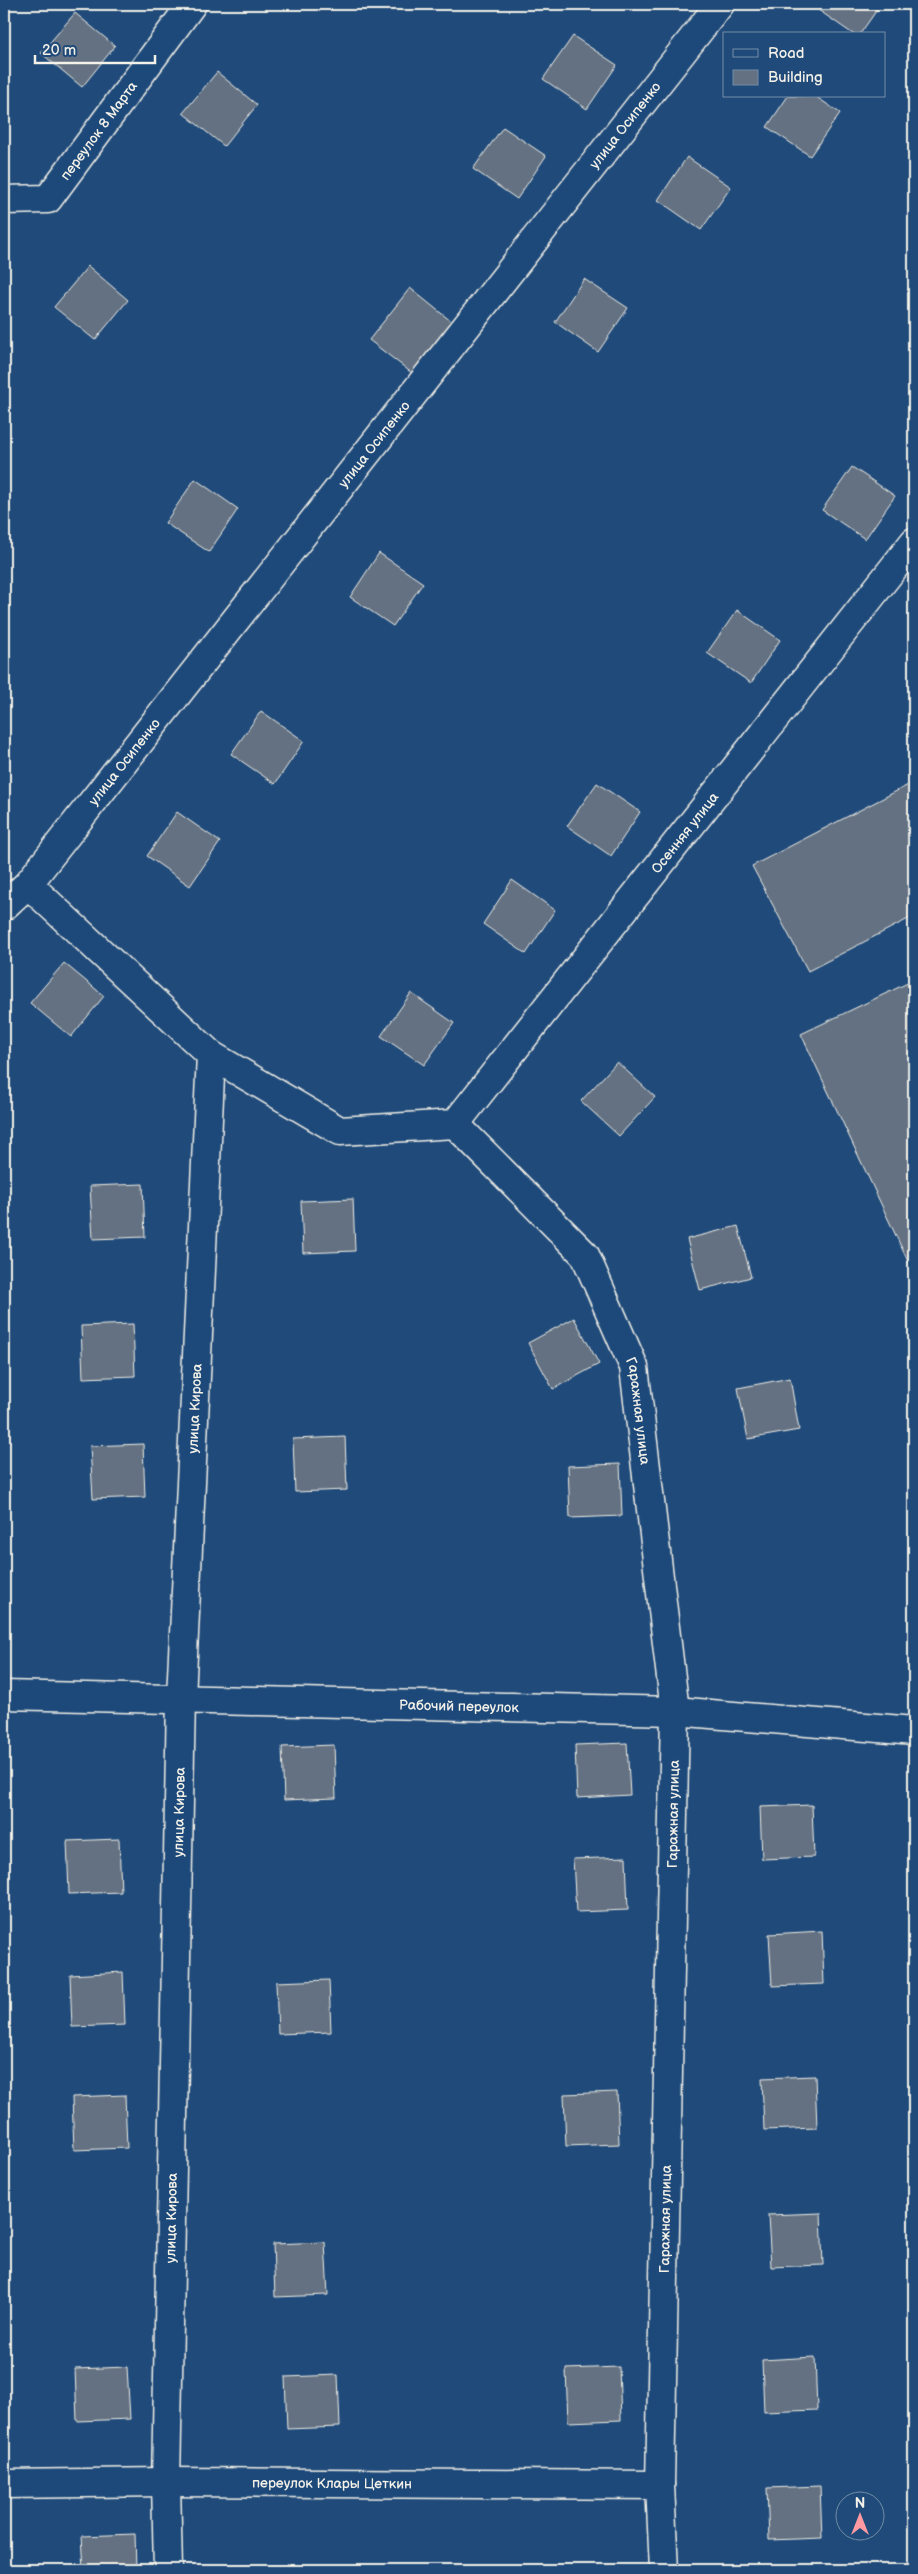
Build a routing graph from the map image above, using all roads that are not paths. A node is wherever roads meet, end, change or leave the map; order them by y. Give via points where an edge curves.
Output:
1 (192, 4) edge
2 (720, 4) edge
3 (4, 200) edge
4 (914, 542) edge
5 (28, 884) junction
6 (4, 906) edge
7 (211, 1055) junction
8 (455, 1124) junction
9 (4, 1695) edge
10 (181, 1698) junction
11 (675, 1711) junction
12 (914, 1731) edge
13 (166, 2482) junction
14 (4, 2484) edge
15 (660, 2484) junction
16 (168, 2570) edge
17 (664, 2570) edge

1 - 3 street, переулок 8 Марта via 48,199
2 - 5 street, улица Осипенко
4 - 8 street, Осенняя улица
5 - 6 street, улица Осипенко
5 - 7 street
7 - 8 street via 340,1131
7 - 10 street, улица Кирова
8 - 11 street, Гаражная улица via 585,1254 634,1367
9 - 10 street, Рабочий переулок
10 - 11 street, Рабочий переулок
10 - 13 street, улица Кирова
11 - 12 street, Рабочий переулок
11 - 15 street, Гаражная улица
13 - 14 street, переулок Клары Цеткин
13 - 15 street, переулок Клары Цеткин
13 - 16 street, улица Кирова
15 - 17 street, Гаражная улица

